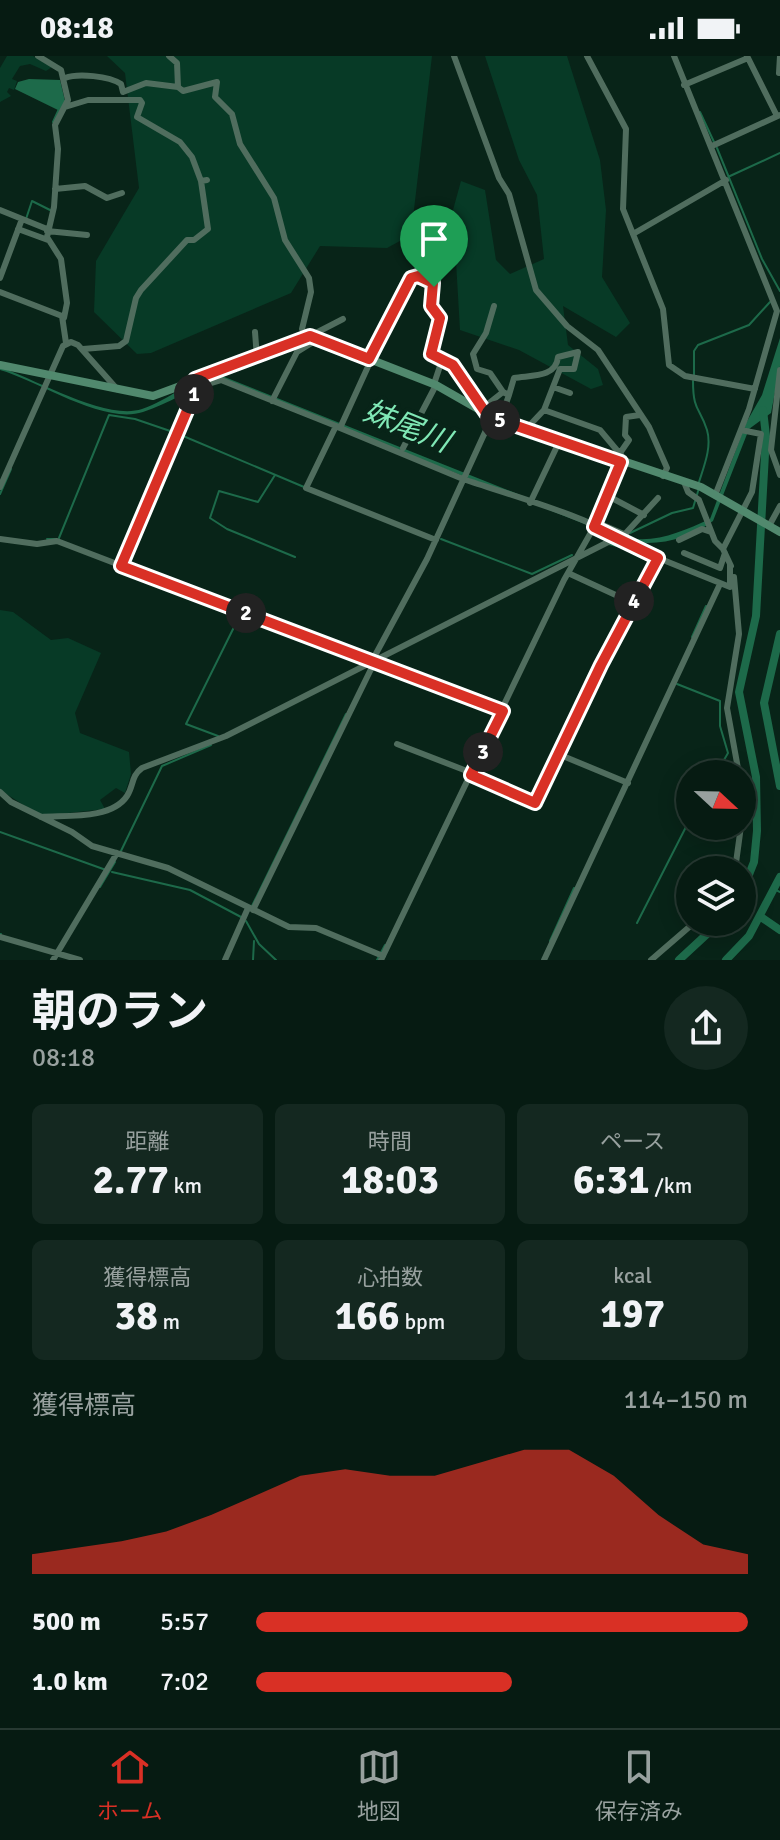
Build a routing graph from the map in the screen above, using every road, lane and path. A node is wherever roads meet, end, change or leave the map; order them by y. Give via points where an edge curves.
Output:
1 (38, 56) edge
2 (169, 56) edge
3 (454, 56) edge
4 (587, 56) edge
5 (674, 56) edge
6 (780, 56) edge
7 (748, 57) edge
8 (779, 73) edge
9 (65, 78) junction
10 (685, 84) junction
11 (178, 87) junction
12 (65, 107) junction
13 (779, 115) edge
14 (712, 146) junction
15 (726, 180) junction
16 (55, 189) junction
17 (122, 193) dead end
18 (0, 210) edge
19 (24, 220) junction
20 (20, 230) junction
21 (47, 230) junction
22 (633, 234) junction
23 (87, 235) dead end
24 (48, 240) junction
25 (0, 278) edge
26 (0, 292) edge
27 (775, 300) edge
28 (494, 306) dead end
29 (64, 318) junction
30 (343, 319) dead end
31 (255, 332) dead end
32 (311, 337) junction
33 (66, 343) junction
34 (83, 349) junction
35 (257, 358) junction
36 (370, 359) junction
37 (442, 360) junction
38 (0, 365) edge
39 (780, 370) edge
40 (46, 382) junction
41 (777, 382) junction
42 (196, 384) junction
43 (435, 384) junction
44 (553, 387) junction
45 (117, 389) junction
46 (755, 389) junction
47 (780, 391) edge
48 (570, 393) dead end
49 (506, 394) junction
50 (273, 400) junction
51 (484, 410) junction
52 (544, 410) junction
53 (640, 415) junction
54 (496, 418) junction
55 (340, 426) junction
56 (528, 427) junction
57 (744, 431) junction
58 (560, 440) junction
59 (403, 448) dead end
60 (765, 449) junction
61 (623, 460) junction
62 (779, 472) edge
63 (663, 476) junction
64 (464, 478) junction
65 (684, 482) junction
66 (0, 487) edge
67 (719, 495) junction
68 (608, 496) junction
69 (658, 498) dead end
70 (531, 501) junction
71 (780, 506) edge
72 (744, 510) junction
73 (644, 515) junction
74 (595, 524) junction
75 (768, 525) junction
76 (708, 526) junction
77 (780, 532) edge
78 (623, 537) junction
79 (436, 538) junction
80 (0, 539) edge
81 (679, 540) dead end
82 (724, 551) junction
83 (684, 553) dead end
84 (575, 559) junction
85 (657, 559) junction
86 (121, 564) junction
87 (730, 564) junction
88 (568, 573) junction
89 (720, 584) junction
90 (632, 602) junction
91 (373, 661) junction
92 (501, 710) junction
93 (397, 744) dead end
94 (558, 754) junction
95 (736, 760) edge
96 (470, 773) junction
97 (626, 783) junction
98 (0, 792) edge
99 (41, 817) junction
100 (119, 854) junction
101 (250, 909) junction
102 (679, 936) edge
103 (0, 937) edge
104 (57, 956) edge
105 (381, 956) edge
106 (80, 960) edge
107 (225, 960) edge
108 (544, 960) edge
109 (651, 960) edge

1 - 9 street
2 - 11 street via 177,63
3 - 53 street via 509,194 536,290 567,326 594,345
4 - 22 street via 626,129 623,209
5 - 10 street
6 - 8 street
7 - 10 street
7 - 13 street
9 - 11 street via 114,80 123,92 146,83
9 - 12 street
10 - 14 street
11 - 32 street via 197,89 217,82 215,97 232,114 240,144 274,198 285,240 309,278 310,302 302,329
12 - 16 street via 55,125
12 - 34 street via 88,100 140,100 137,117 180,142 192,157 204,180 208,229 187,240 141,290 123,344
13 - 14 street
14 - 15 street
15 - 22 street
15 - 27 street
16 - 17 street via 99,186 107,198
16 - 21 street
18 - 19 street
19 - 20 street
19 - 21 street
20 - 24 street
20 - 25 street
21 - 23 street
21 - 24 street
22 - 46 street via 663,309 669,365 693,377
24 - 29 street via 61,259
26 - 29 street
27 - 46 street via 776,325
28 - 49 street via 473,354 477,369 490,373
29 - 33 street
30 - 32 street
31 - 35 street
32 - 35 main road
32 - 36 main road
32 - 50 street via 297,352
33 - 34 street
33 - 40 street
34 - 45 street
35 - 42 main road
36 - 37 street via 411,278 418,276 434,287 431,306 440,318 431,354
36 - 43 main road
36 - 55 street
37 - 43 street
37 - 51 street via 453,365
38 - 40 main road
39 - 41 street
40 - 45 main road
40 - 66 street
41 - 47 street
41 - 60 street via 776,428
42 - 45 main road via 153,396
42 - 50 street via 221,380
42 - 86 street
43 - 51 main road
43 - 59 street
44 - 48 street
44 - 49 street via 560,369 574,369 578,352 558,357 550,373 514,378
44 - 52 street
46 - 57 street
49 - 51 street
49 - 54 street
50 - 55 street
51 - 54 main road
52 - 56 street
52 - 61 street via 600,430
53 - 61 street via 626,417 629,440
53 - 63 street via 660,448 667,468
54 - 56 main road
54 - 64 street
55 - 64 street
55 - 79 street via 307,487
56 - 58 main road
57 - 60 street via 760,432
57 - 67 street
58 - 61 main road
58 - 70 street
60 - 62 street
60 - 72 street
61 - 63 main road
61 - 68 street
63 - 65 main road
64 - 70 street
64 - 79 street
65 - 67 main road
65 - 76 street
67 - 72 main road
68 - 73 street
68 - 74 street
69 - 73 street
70 - 74 street
71 - 75 street
72 - 75 main road
72 - 82 street
73 - 78 street
74 - 78 street
74 - 84 street
75 - 77 main road
76 - 81 street
76 - 82 street
78 - 84 street
78 - 85 street via 626,545
79 - 91 street
80 - 86 street via 57,541
82 - 83 street via 720,568
82 - 87 street
84 - 88 street
84 - 91 street
85 - 89 street
85 - 90 street
86 - 91 street
87 - 89 street via 730,587
87 - 95 street via 740,617 727,708
88 - 90 street
88 - 92 street
89 - 97 street
90 - 94 street
91 - 92 street
91 - 99 street via 226,736 142,768 124,799 112,808
91 - 101 street
92 - 96 street
93 - 96 street
94 - 96 street via 535,803
94 - 97 street
96 - 105 street
97 - 108 street
98 - 99 street
99 - 100 street via 92,846
100 - 101 street via 168,868
100 - 104 street
101 - 105 street via 289,927 316,928
101 - 107 street
102 - 109 street
103 - 104 street
104 - 106 street

